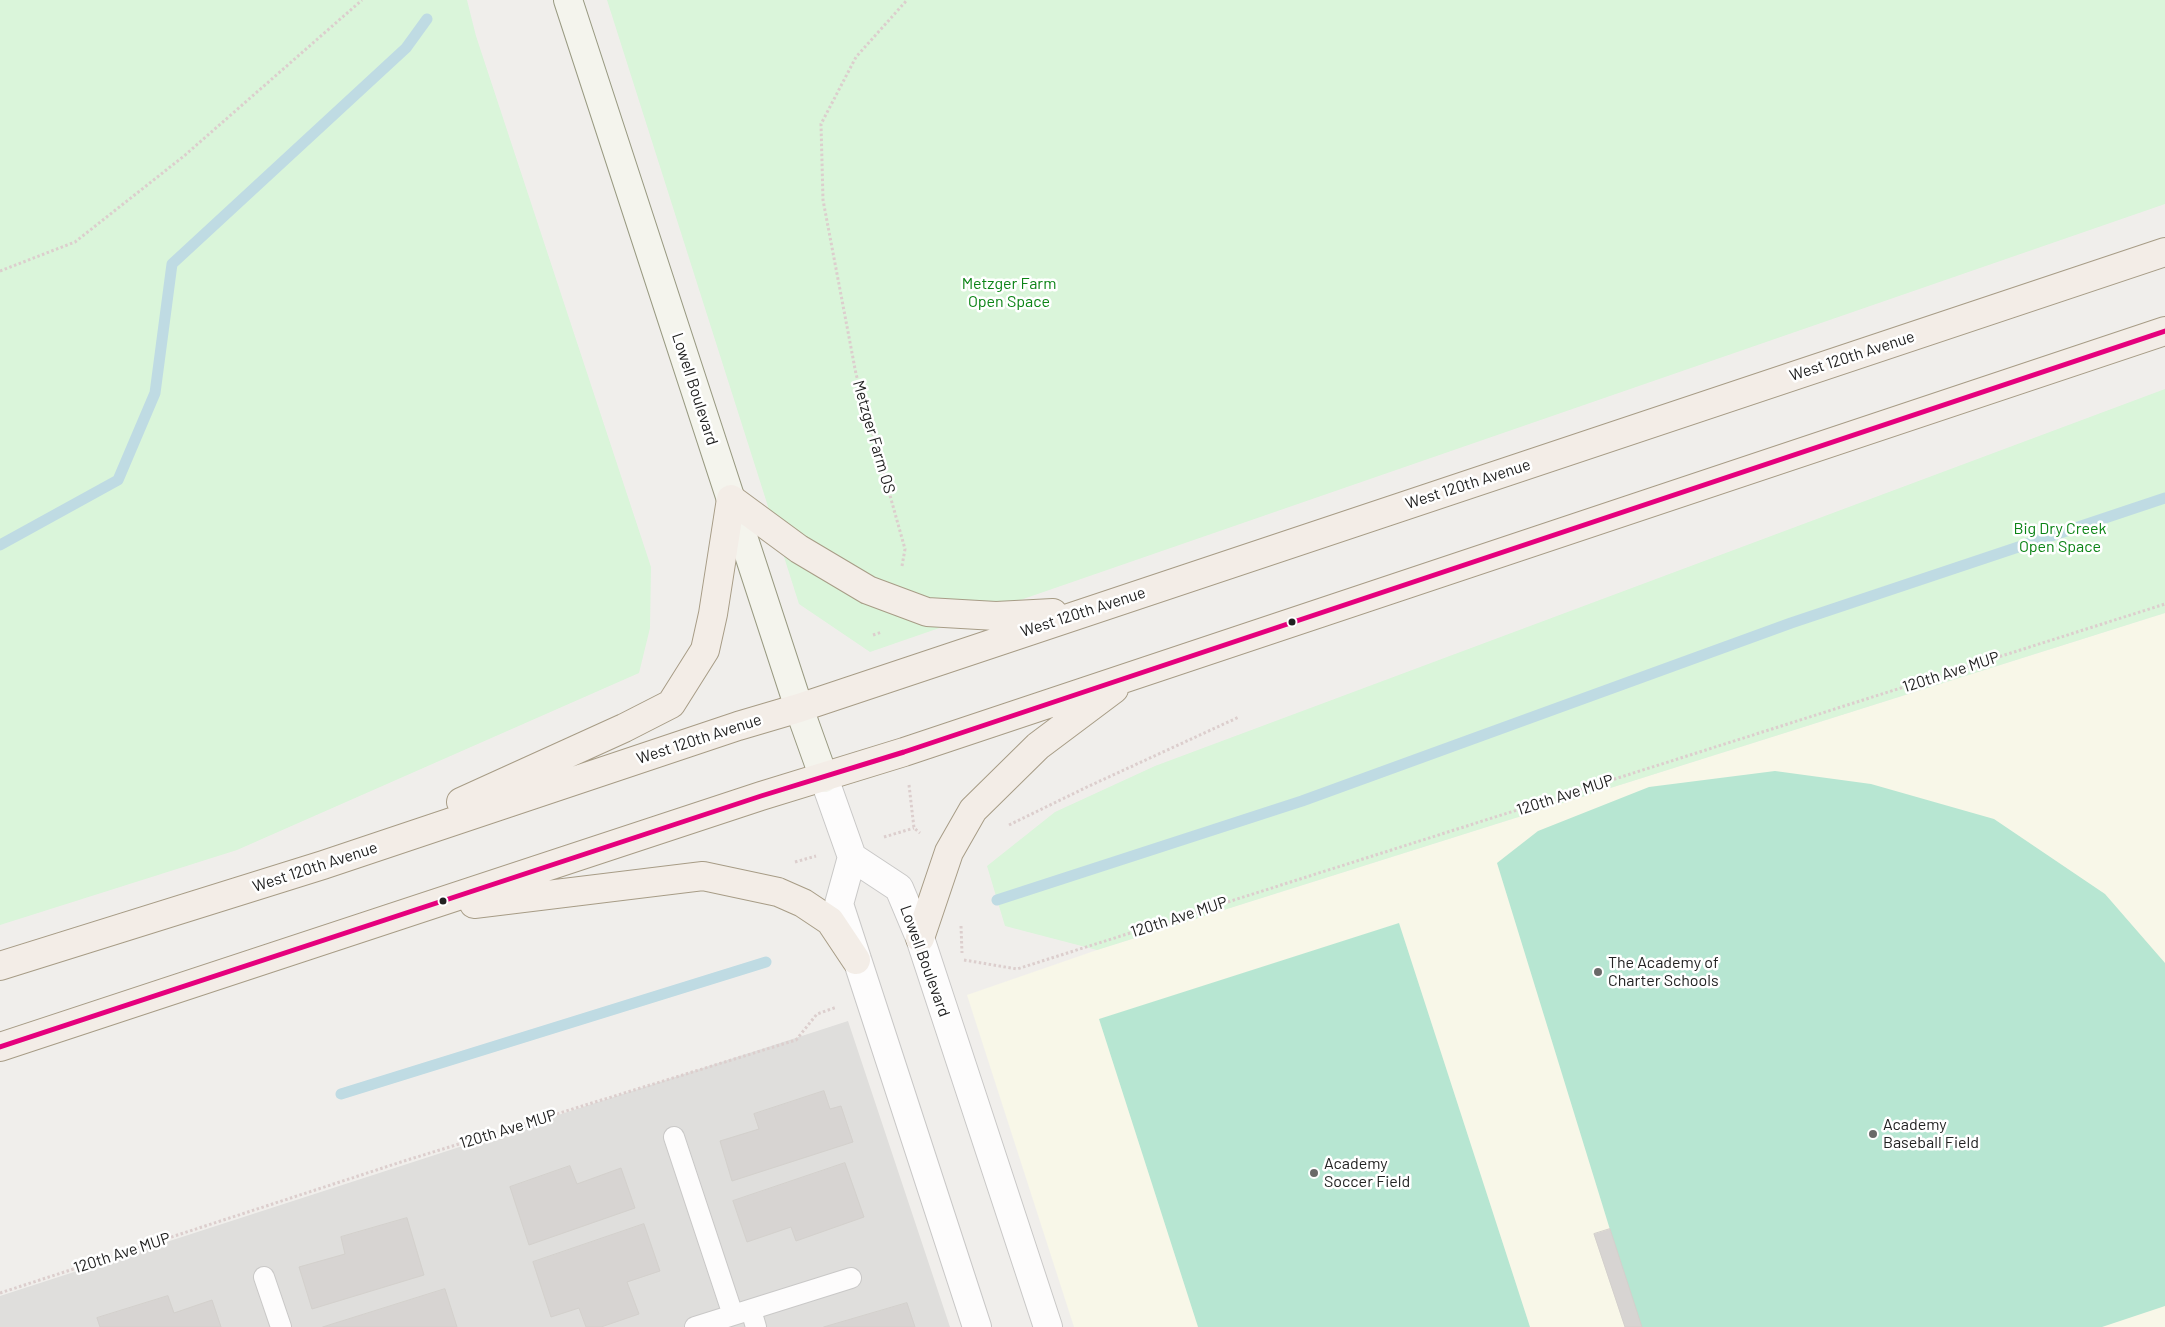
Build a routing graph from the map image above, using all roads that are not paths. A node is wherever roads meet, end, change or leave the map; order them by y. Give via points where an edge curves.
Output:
1 (568, 0) edge
2 (2165, 252) edge
3 (2165, 331) edge
4 (731, 499) junction
5 (1088, 610) junction
6 (1133, 674) junction
7 (800, 708) junction
8 (824, 778) junction
9 (852, 857) junction
10 (323, 865) junction
11 (420, 910) junction
12 (920, 938) junction
13 (856, 960) junction
14 (0, 966) edge
15 (0, 1047) edge
16 (674, 1137) dead end
17 (264, 1276) dead end
18 (851, 1278) dead end
19 (747, 1317) edge
20 (281, 1327) edge
21 (696, 1327) edge
22 (977, 1327) edge
23 (1048, 1327) edge

1 - 4 main road, Lowell Boulevard
2 - 5 main road, West 120th Avenue
3 - 6 main road
4 - 5 main road via 799,548 868,590 926,612 996,616
4 - 7 main road, Lowell Boulevard
4 - 10 main road via 705,650 671,704
5 - 7 main road, West 120th Avenue
6 - 8 main road
6 - 12 main road via 1038,746 972,810 949,852
7 - 8 main road, Lowell Boulevard
7 - 10 main road, West 120th Avenue
8 - 9 street
8 - 11 main road
9 - 12 street, Lowell Boulevard via 899,888
9 - 13 street via 839,904
10 - 14 main road, West 120th Avenue
11 - 13 main road via 703,876 778,892 803,903 830,921
11 - 15 main road
12 - 23 street, Lowell Boulevard
13 - 22 street
16 - 19 lane
17 - 20 lane
18 - 19 lane
19 - 21 lane

